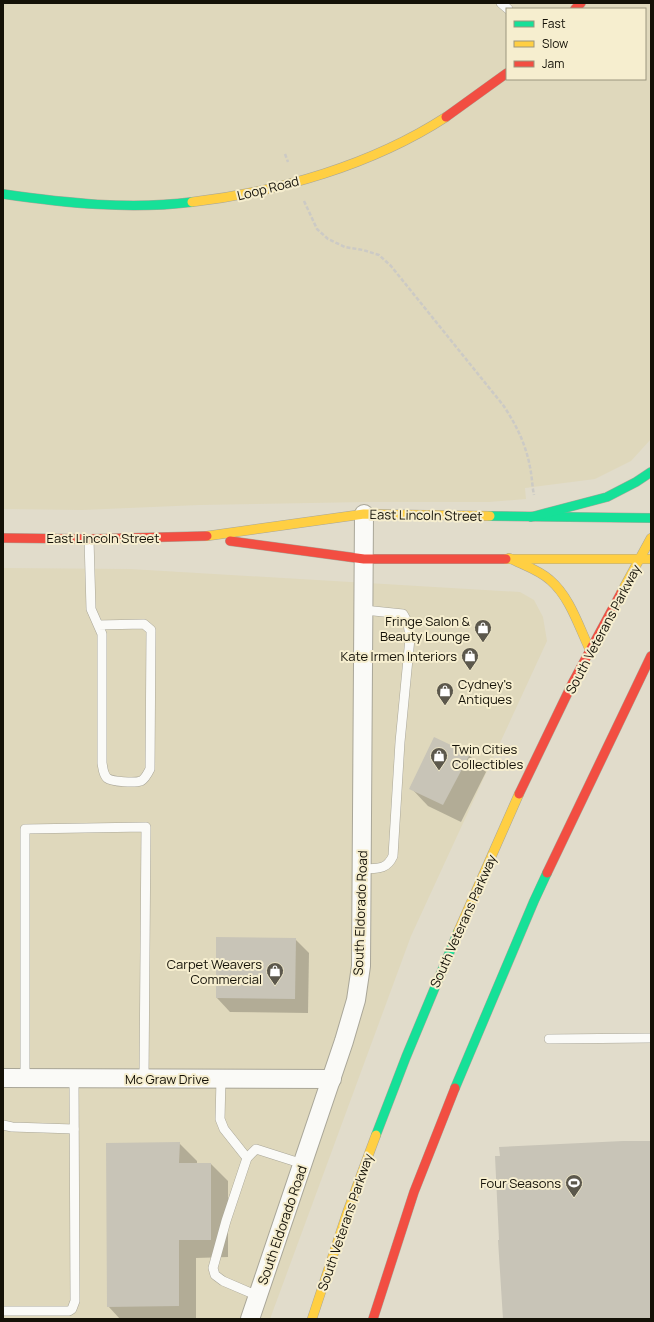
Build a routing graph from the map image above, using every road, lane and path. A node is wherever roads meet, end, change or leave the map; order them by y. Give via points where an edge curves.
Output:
1 (506, 74) edge
2 (285, 154) dead end
3 (289, 164) dead end
4 (3, 194) edge
5 (304, 201) dead end
6 (651, 472) edge
7 (534, 498) dead end
8 (364, 514) junction
9 (531, 517) junction
10 (651, 518) edge
11 (203, 537) junction
12 (3, 538) edge
13 (651, 538) edge
14 (89, 539) junction
15 (509, 558) junction
16 (640, 558) junction
17 (651, 558) edge
18 (364, 559) junction
19 (364, 610) junction
20 (98, 625) junction
21 (590, 650) junction
22 (650, 658) edge
23 (362, 869) junction
24 (651, 1038) edge
25 (549, 1039) dead end
26 (3, 1078) edge
27 (25, 1078) junction
28 (74, 1078) junction
29 (144, 1078) junction
30 (221, 1079) junction
31 (332, 1079) junction
32 (3, 1125) edge
33 (74, 1129) junction
34 (247, 1158) junction
35 (303, 1164) junction
36 (258, 1296) junction
37 (3, 1311) edge
38 (250, 1319) edge
39 (312, 1319) edge
40 (373, 1319) edge

1 - 4 main road, Loop Road via 442,119 392,146 328,172 268,189 193,203 138,206 71,203
2 - 3 path
5 - 7 path via 317,229 328,239 345,247 379,255 392,266 503,405 515,422 526,450
6 - 9 main road via 607,497
8 - 9 main road, East Lincoln Street
8 - 11 main road, East Lincoln Street
8 - 18 street, South Eldorado Road
9 - 10 main road, East Lincoln Street
11 - 14 main road, East Lincoln Street
11 - 18 main road, East Lincoln Street
12 - 14 main road, East Lincoln Street
13 - 16 main road, South Veterans Parkway
14 - 20 lane via 91,610
15 - 16 main road, East Lincoln Street
15 - 18 main road, East Lincoln Street
15 - 21 main road via 550,579 574,616
16 - 17 main road, East Lincoln Street
16 - 21 main road, South Veterans Parkway
18 - 19 street, South Eldorado Road
19 - 23 street, South Eldorado Road
19 - 23 lane via 403,614 408,623 410,638 393,856 384,867
20 - 20 lane via 102,634 104,774 108,779 117,782 140,781 150,769 151,630 144,624
21 - 39 main road, South Veterans Parkway via 512,809 437,980 355,1192
22 - 40 main road via 534,901 414,1192
23 - 31 street, South Eldorado Road via 361,966 356,1000
24 - 25 lane
26 - 27 street, Mc Graw Drive
27 - 28 street, Mc Graw Drive
27 - 29 lane via 25,829 146,827
28 - 29 street, Mc Graw Drive
28 - 33 lane
29 - 30 street, Mc Graw Drive
30 - 31 street, Mc Graw Drive
30 - 34 lane via 220,1118 224,1129
31 - 35 street, South Eldorado Road
32 - 33 lane
33 - 37 lane via 75,1301 72,1309
34 - 35 lane via 256,1149
34 - 36 lane via 213,1268 215,1275 224,1281
35 - 36 street, South Eldorado Road
36 - 38 street, South Eldorado Road

